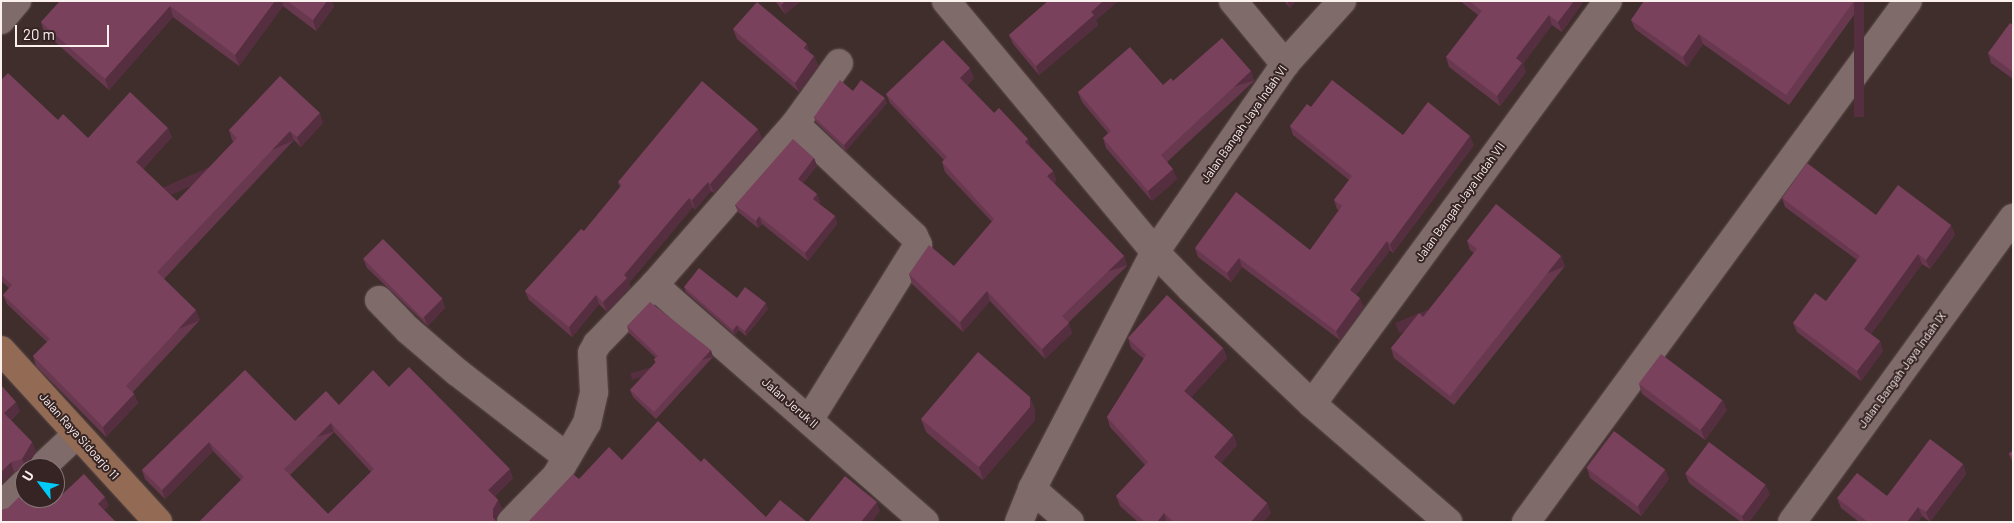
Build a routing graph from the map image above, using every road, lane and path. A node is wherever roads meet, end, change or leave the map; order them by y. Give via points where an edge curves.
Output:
1 (17, 1) edge
2 (946, 1) edge
3 (1233, 1) edge
4 (1342, 1) edge
5 (1608, 1) edge
6 (1908, 1) edge
7 (1, 20) edge
8 (839, 63) dead end
9 (1285, 64) junction
10 (795, 124) junction
11 (2013, 218) edge
12 (1155, 252) junction
13 (654, 285) junction
14 (379, 300) dead end
15 (1, 350) edge
16 (1312, 404) junction
17 (809, 420) junction
18 (76, 435) junction
19 (567, 457) junction
20 (52, 458) edge
21 (1032, 489) junction
22 (15, 493) edge
23 (1, 506) edge
24 (152, 520) edge
25 (511, 522) edge
26 (925, 522) edge
27 (1019, 522) edge
28 (1070, 522) edge
29 (1448, 522) edge
30 (1526, 522) edge
31 (1792, 522) edge

1 - 7 street
2 - 12 street
3 - 9 street
4 - 9 street, Jalan Bangah Jaya Indah VI
5 - 16 street, Jalan Bangah Jaya Indah VII
6 - 30 street
8 - 10 street
9 - 12 street, Jalan Bangah Jaya Indah VI
10 - 13 street
10 - 17 street via 914,236 918,245
11 - 31 street, Jalan Bangah Jaya Indah IX
12 - 16 street
12 - 21 street, Jalan Bangah Jaya Indah VI
13 - 17 street, Jalan Jeruk II
13 - 19 street via 592,353 592,409
14 - 19 street via 408,330 458,372
15 - 18 street, Jalan Raya Sidoarjo 11
16 - 29 street
17 - 26 street, Jalan Jeruk II
18 - 20 street
18 - 24 street, Jalan Raya Sidoarjo 11
19 - 25 street via 556,476
21 - 27 street, Jalan Bangah Jaya Indah VI
21 - 28 street
22 - 23 street

